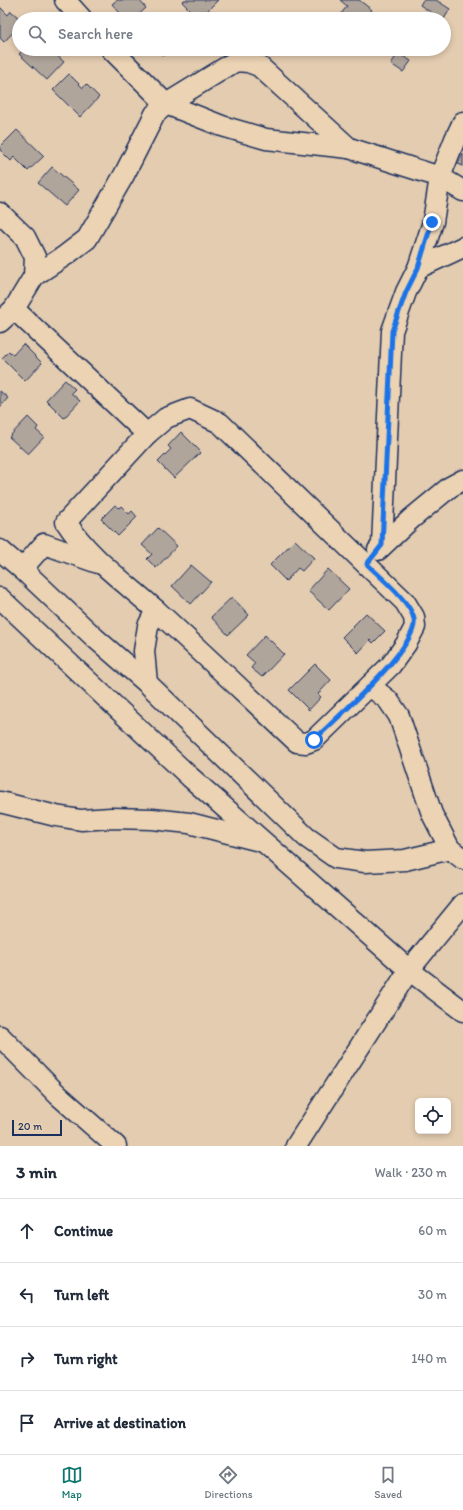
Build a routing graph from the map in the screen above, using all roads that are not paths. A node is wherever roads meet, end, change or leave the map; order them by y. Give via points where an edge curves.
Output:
1 (65, 0) edge
2 (76, 12) edge
3 (118, 56) edge
4 (166, 104) junction
5 (463, 122) edge
6 (350, 148) junction
7 (440, 177) junction
8 (463, 191) edge
9 (0, 214) edge
10 (463, 247) edge
11 (418, 268) junction
12 (34, 276) junction
13 (7, 316) edge
14 (147, 434) junction
15 (463, 480) edge
16 (66, 522) junction
17 (44, 544) junction
18 (382, 545) junction
19 (0, 550) edge
20 (101, 564) junction
21 (367, 564) junction
22 (22, 569) junction
23 (0, 598) edge
24 (156, 610) junction
25 (147, 683) junction
26 (370, 686) junction
27 (0, 802) edge
28 (266, 842) junction
29 (456, 854) edge
30 (463, 904) edge
31 (409, 970) junction
32 (463, 1011) edge
33 (0, 1036) edge
34 (296, 1143) edge
35 (116, 1146) edge

1 - 2 street
3 - 4 street
4 - 6 street via 222,126 266,139
4 - 6 street via 236,61 248,62 259,66
4 - 12 street via 155,114 124,175 87,238
5 - 7 street
6 - 7 street
7 - 8 street
7 - 11 street via 432,222
9 - 12 street via 25,237 35,257
10 - 11 street
11 - 18 street via 392,331
12 - 13 street
13 - 14 street
14 - 16 street
14 - 21 street via 166,418 190,409 220,423
15 - 18 street via 450,487
16 - 17 street
16 - 20 street via 73,534
17 - 20 street
17 - 22 street
18 - 21 street
19 - 22 street
20 - 24 street
21 - 26 street via 405,602 414,617 415,627 391,665
22 - 25 street
23 - 28 street via 190,777
24 - 25 street via 148,626 144,651
24 - 26 street via 297,742 306,743 314,740
25 - 29 street via 306,837 336,858 365,862
26 - 29 street via 388,700 399,716 432,814
27 - 28 street via 81,820 152,819 189,823
28 - 31 street
30 - 31 street
31 - 32 street
31 - 34 street
33 - 35 street via 58,1095

